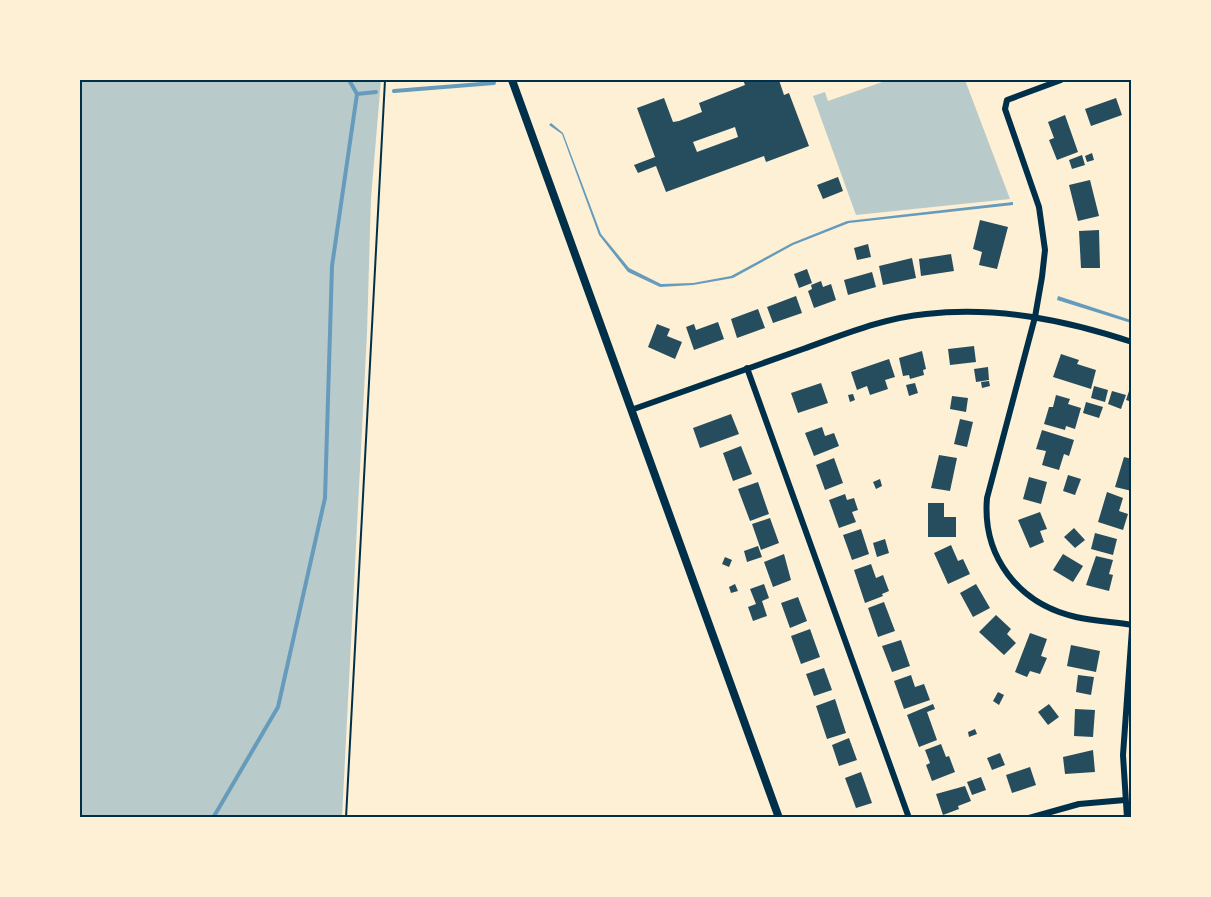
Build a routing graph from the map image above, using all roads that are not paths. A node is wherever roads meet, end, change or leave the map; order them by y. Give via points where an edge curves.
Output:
1 (512, 80) edge
2 (1061, 80) edge
3 (1035, 316) junction
4 (1131, 342) edge
5 (747, 368) junction
6 (632, 410) junction
7 (1131, 627) edge
8 (1125, 800) junction
9 (779, 818) edge
10 (909, 818) edge
11 (1029, 818) edge
12 (1127, 818) edge

1 - 6 street
2 - 3 street via 1007,100 1005,109 1034,188 1043,229 1045,250
3 - 4 street
3 - 5 street via 981,311 897,318
3 - 7 street via 987,498 991,543 1006,574 1037,600 1075,617
5 - 6 street
5 - 10 street
6 - 9 street
7 - 8 street via 1123,755
8 - 11 street via 1079,804
8 - 12 street

